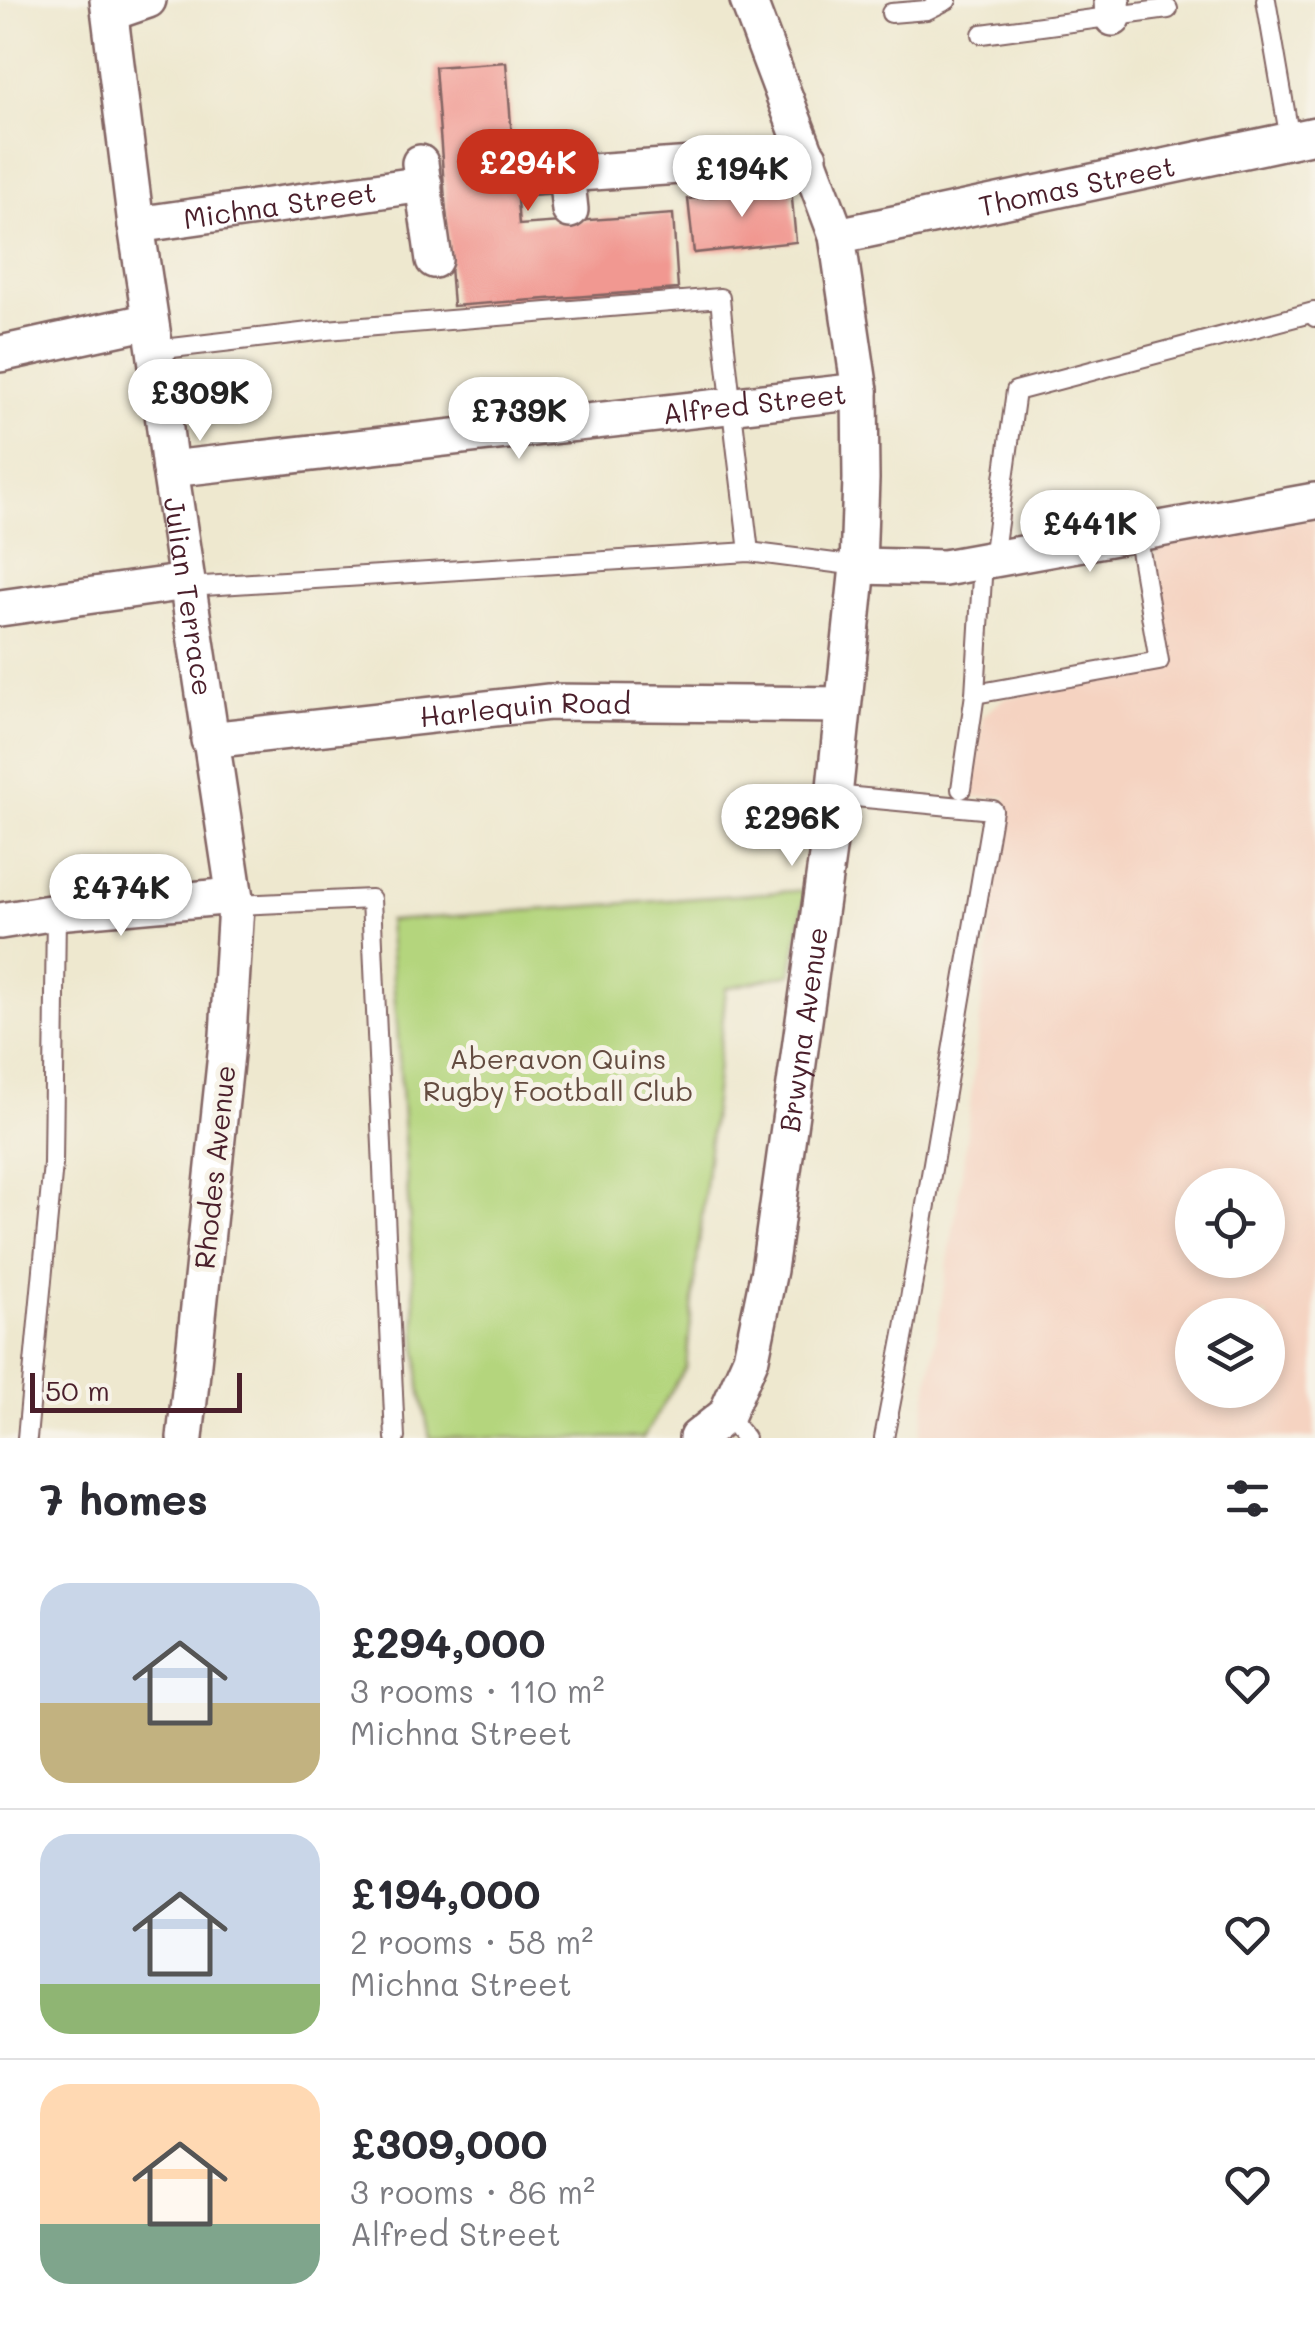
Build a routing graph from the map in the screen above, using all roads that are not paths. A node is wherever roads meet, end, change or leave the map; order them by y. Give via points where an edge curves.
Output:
1 (148, 0) edge
2 (748, 0) edge
3 (947, 0) edge
4 (1266, 0) edge
5 (109, 6) edge
6 (1113, 9) edge
7 (1168, 10) dead end
8 (892, 14) edge
9 (982, 34) dead end
10 (1302, 138) edge
11 (808, 157) junction
12 (570, 210) dead end
13 (136, 225) junction
14 (837, 236) junction
15 (434, 260) dead end
16 (1315, 318) edge
17 (153, 335) junction
18 (0, 354) edge
19 (860, 391) junction
20 (730, 406) junction
21 (170, 469) junction
22 (1315, 501) edge
23 (1136, 533) junction
24 (748, 552) junction
25 (988, 560) junction
26 (858, 566) junction
27 (188, 585) junction
28 (0, 608) edge
29 (974, 694) junction
30 (843, 705) junction
31 (210, 740) junction
32 (961, 789) dead end
33 (834, 795) junction
34 (235, 901) junction
35 (56, 912) junction
36 (0, 921) edge
37 (736, 1426) edge
38 (26, 1438) edge
39 (185, 1438) edge
40 (395, 1438) edge
41 (697, 1438) edge
42 (884, 1438) edge

1 - 5 street
2 - 11 street, Brwyna Avenue
3 - 8 lane
4 - 10 lane
5 - 13 street, Julian Terrace
6 - 7 lane
6 - 9 lane
10 - 14 street, Thomas Street
11 - 12 street via 550,175
11 - 14 street, Brwyna Avenue
13 - 15 street, Michna Street via 422,174
13 - 17 street, Julian Terrace
14 - 19 street, Brwyna Avenue
16 - 25 lane via 1314,312 1016,391
17 - 18 street
17 - 20 lane via 326,330 720,298
17 - 21 street, Julian Terrace
19 - 20 street, Alfred Street
19 - 26 street, Brwyna Avenue
20 - 21 street, Alfred Street
20 - 24 lane
21 - 27 street, Julian Terrace
22 - 23 street
23 - 25 street
23 - 29 lane via 1159,662
24 - 26 lane
24 - 27 lane
25 - 26 street via 944,568
25 - 29 lane
26 - 30 street, Brwyna Avenue
27 - 28 street
27 - 31 street, Julian Terrace
29 - 32 lane
30 - 31 street, Harlequin Road via 549,702
30 - 33 street, Brwyna Avenue
31 - 34 street, Julian Terrace
33 - 37 street, Brwyna Avenue via 769,1270
33 - 42 lane via 993,810
34 - 35 street
34 - 39 street, Rhodes Avenue via 228,1035
34 - 40 lane via 370,899
35 - 36 street
35 - 38 lane via 53,1164
37 - 41 street, Brwyna Avenue

